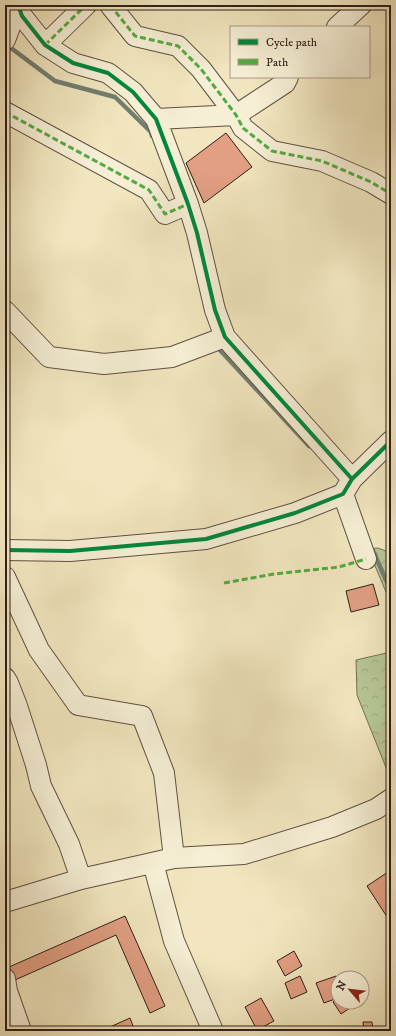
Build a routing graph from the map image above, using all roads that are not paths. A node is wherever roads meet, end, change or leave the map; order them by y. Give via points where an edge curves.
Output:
1 (18, 5) edge
2 (86, 5) edge
3 (110, 5) edge
4 (361, 5) edge
5 (338, 26) edge
6 (5, 40) edge
7 (45, 45) junction
8 (288, 78) edge
9 (5, 112) edge
10 (236, 115) junction
11 (156, 119) junction
12 (391, 194) edge
13 (188, 204) junction
14 (5, 311) edge
15 (225, 337) junction
16 (391, 441) edge
17 (347, 486) junction
18 (5, 550) edge
19 (366, 559) dead end
20 (5, 577) edge
21 (5, 678) edge
22 (391, 799) edge
23 (174, 858) junction
24 (152, 863) junction
25 (81, 879) junction
26 (5, 902) edge
27 (6, 987) edge
28 (21, 1031) edge
29 (212, 1031) edge

1 - 6 street
1 - 7 street via 22,16
2 - 7 street
3 - 10 street via 135,36 178,46 201,69
4 - 5 street
7 - 11 street via 73,63 108,73 133,92
8 - 10 street via 285,83
9 - 13 street via 149,190 165,214
10 - 11 street
10 - 12 street via 243,128 272,151 322,161
11 - 13 street
13 - 15 street via 198,233 215,310
14 - 15 street via 49,357 104,364 172,357
15 - 17 street
16 - 17 street
17 - 18 street via 295,513 206,539 70,551
17 - 19 street
20 - 23 street via 39,650 78,705 142,716 164,772
21 - 25 street via 17,706 41,786 69,844
22 - 23 street via 376,809 332,827 244,854
23 - 24 street
24 - 25 street
24 - 29 street via 174,941
25 - 26 street
27 - 28 street

